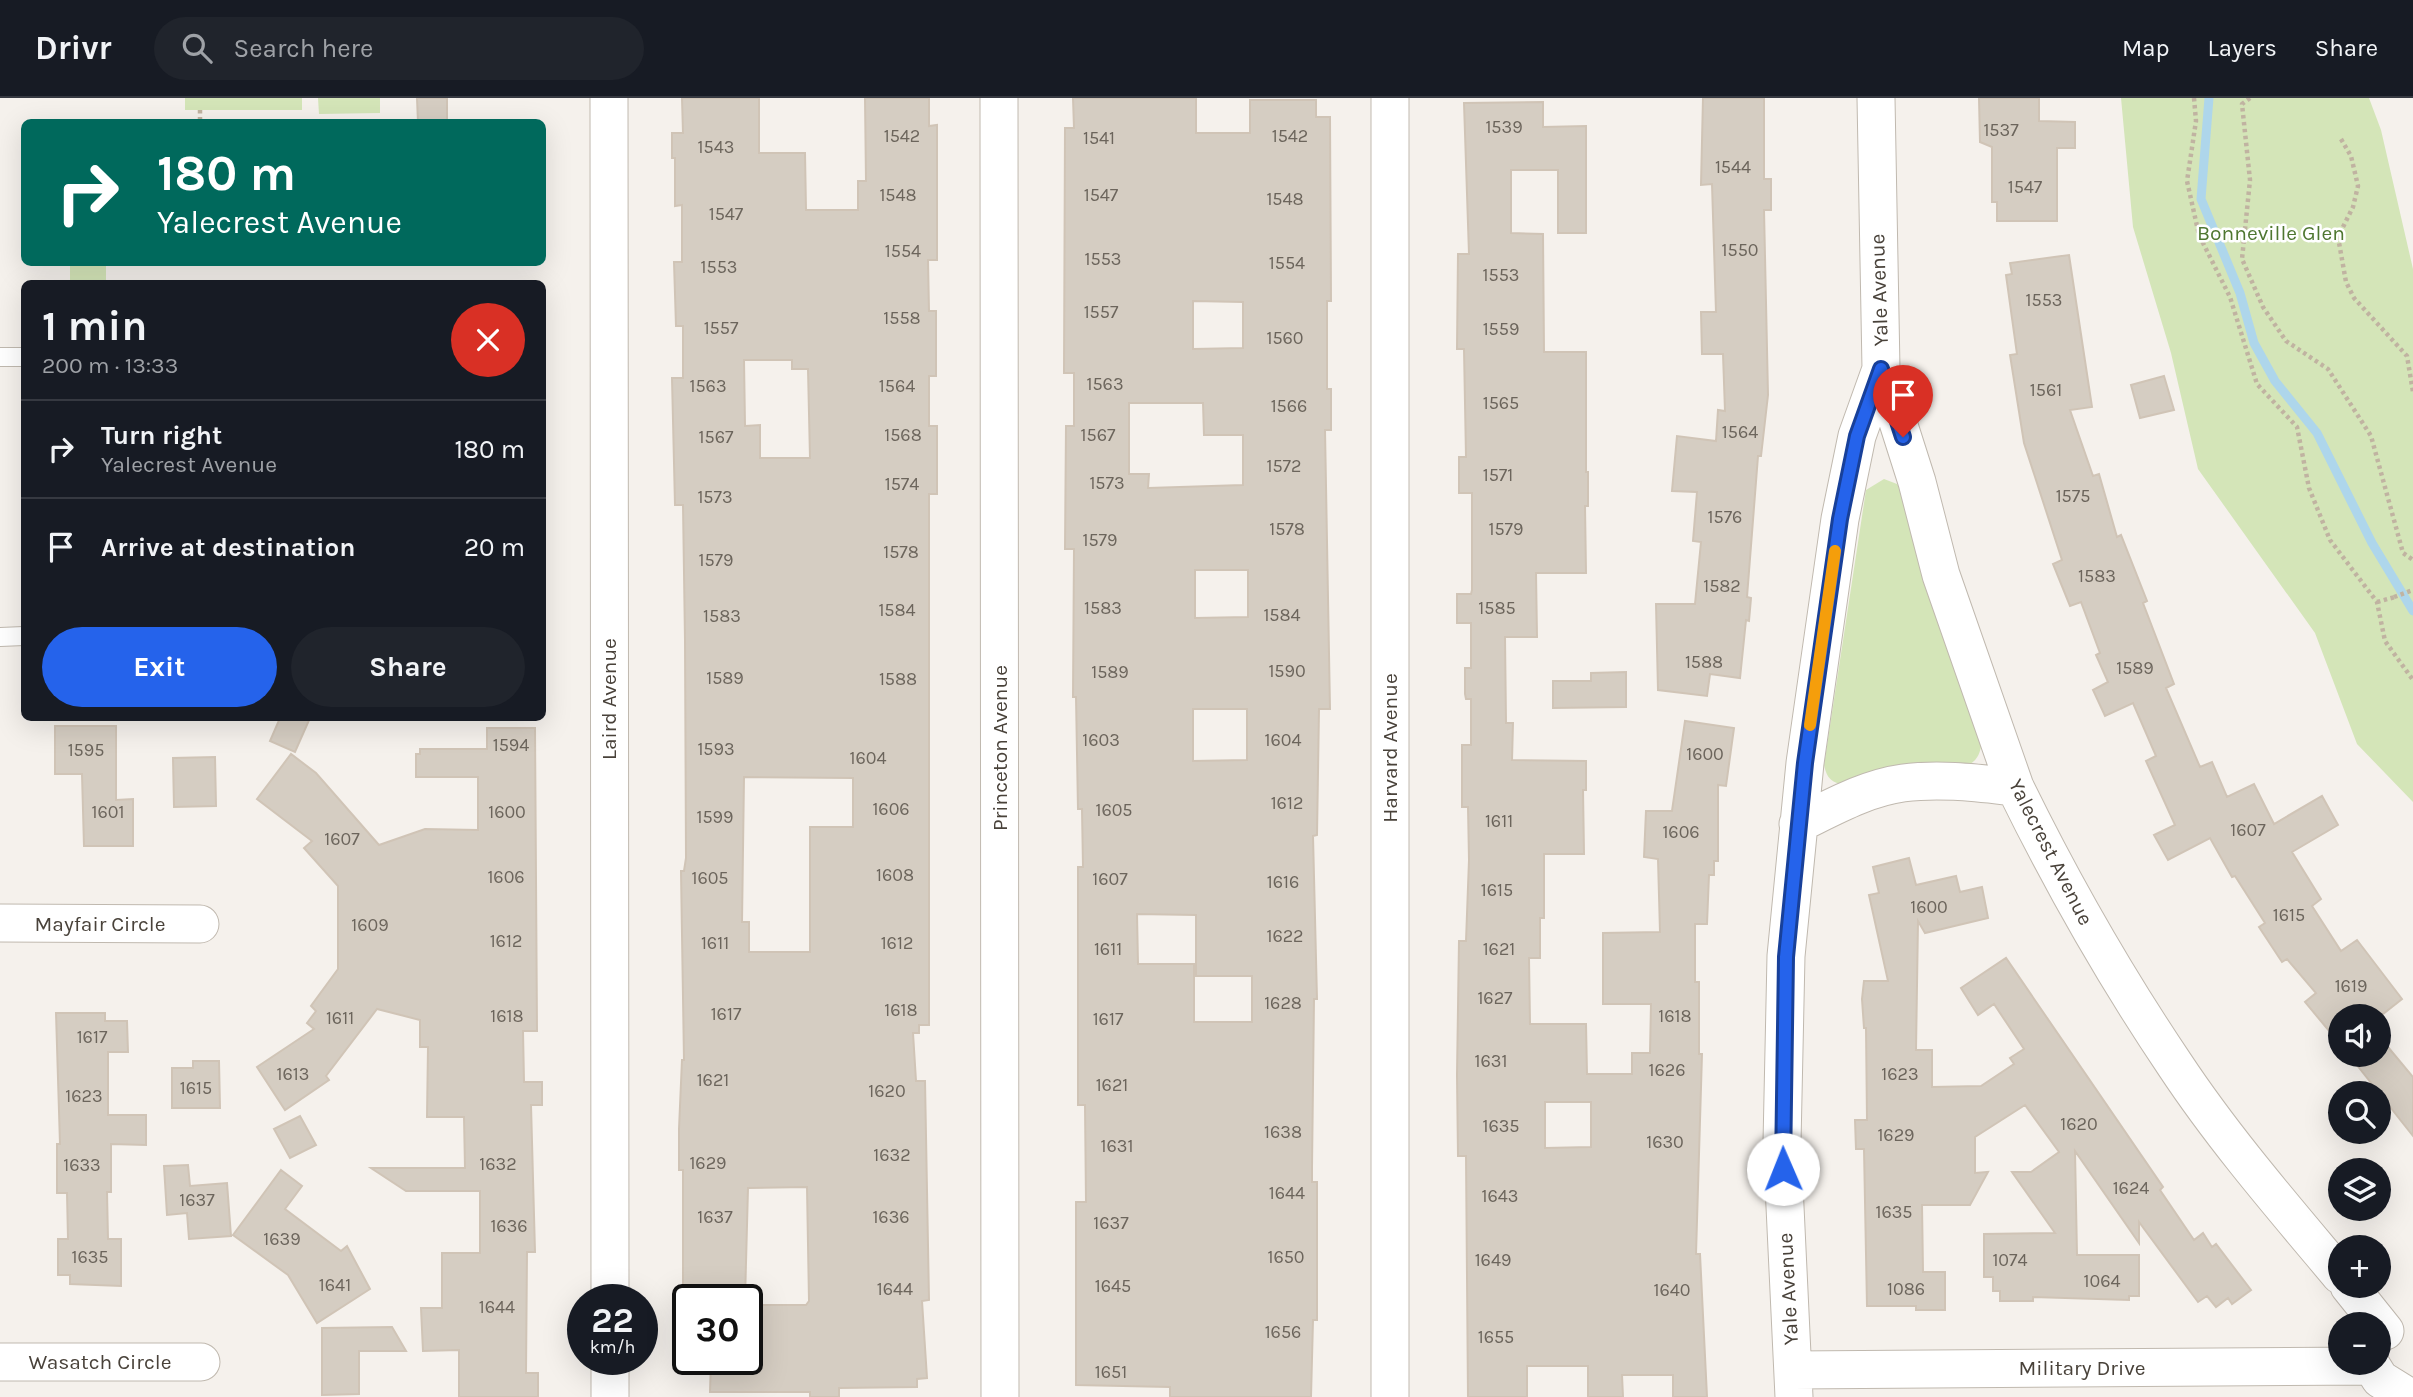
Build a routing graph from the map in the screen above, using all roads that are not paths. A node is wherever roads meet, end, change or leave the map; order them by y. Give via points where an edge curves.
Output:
1 (609, 98) edge
2 (999, 98) edge
3 (1390, 98) edge
4 (1876, 98) edge
5 (0, 357) edge
6 (21, 357) edge
7 (1881, 369) junction
8 (21, 636) edge
9 (0, 637) edge
10 (2015, 787) junction
11 (1798, 824) junction
12 (0, 923) edge
13 (200, 924) dead end
14 (2328, 1260) edge
15 (610, 1284) edge
16 (2328, 1350) edge
17 (0, 1362) edge
18 (201, 1362) dead end
19 (610, 1375) edge
20 (2380, 1375) edge
21 (1794, 1384) edge
22 (610, 1397) edge
23 (1000, 1397) edge
24 (1390, 1397) edge
25 (2409, 1397) edge

1 - 15 street, Laird Avenue
2 - 23 street, Princeton Avenue
3 - 24 street, Harvard Avenue
4 - 7 street, Yale Avenue
5 - 6 lane
7 - 10 street, Yalecrest Avenue via 1941,575
7 - 11 street, Yale Avenue via 1857,436 1840,519
8 - 9 lane
10 - 11 street via 1933,780 1900,783 1849,799
10 - 14 street, Yalecrest Avenue via 2081,914 2176,1067
11 - 21 street, Yale Avenue via 1786,957 1782,1143
12 - 13 street, Mayfair Circle
16 - 21 street, Military Drive
17 - 18 street, Wasatch Circle
19 - 22 street
20 - 25 street

